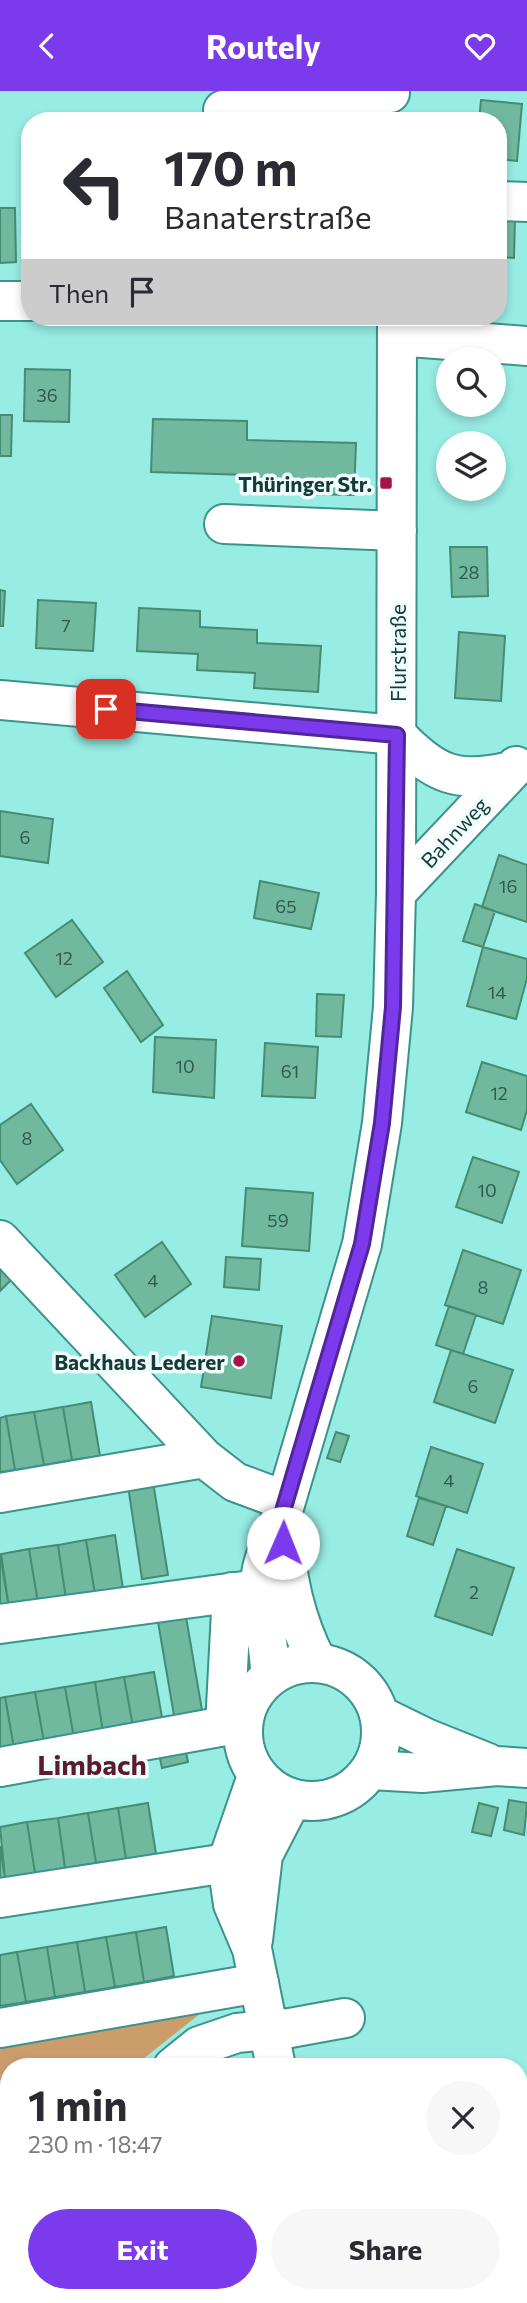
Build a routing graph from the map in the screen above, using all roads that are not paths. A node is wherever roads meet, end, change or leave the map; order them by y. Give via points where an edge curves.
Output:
1 (390, 102) edge
2 (223, 110) dead end
3 (507, 201) edge
4 (527, 202) edge
5 (0, 301) edge
6 (21, 301) edge
7 (397, 326) edge
8 (527, 346) edge
9 (224, 524) dead end
10 (397, 531) junction
11 (0, 700) edge
12 (397, 735) junction
13 (519, 763) edge
14 (396, 893) junction
15 (0, 1240) edge
16 (204, 1458) junction
17 (0, 1493) edge
18 (283, 1511) junction
19 (246, 1590) junction
20 (0, 1624) edge
21 (317, 1662) junction
22 (270, 1676) junction
23 (381, 1716) junction
24 (0, 1766) edge
25 (512, 1767) edge
26 (372, 1770) junction
27 (257, 1776) junction
28 (292, 1799) junction
29 (227, 1863) junction
30 (0, 1898) edge
31 (256, 1966) junction
32 (345, 2018) dead end
33 (0, 2028) edge
34 (267, 2030) junction
35 (184, 2058) edge
36 (274, 2058) edge

1 - 2 street
3 - 4 street
5 - 6 street
7 - 8 street
7 - 10 street, Flurstraße
9 - 10 street
10 - 12 street, Flurstraße
11 - 12 street
12 - 13 street, Bahnweg via 445,774 480,778
12 - 14 street, Flurstraße
13 - 14 street, Bahnweg
14 - 18 street, Flurstraße via 393,1007 382,1123 362,1244
15 - 16 street
16 - 17 street
16 - 18 street
18 - 19 street, Flurstraße
18 - 21 street, Flurstraße via 288,1586 300,1628
19 - 20 street
19 - 22 street, Flurstraße via 271,1658
19 - 24 street via 225,1725
21 - 22 street via 292,1665
21 - 23 street via 345,1670 368,1689
22 - 27 street via 251,1698 242,1726 245,1754
23 - 25 street via 428,1739
23 - 26 street via 382,1744
25 - 26 street via 422,1773
26 - 28 street via 350,1791 322,1802
27 - 28 street
27 - 29 street
28 - 31 street via 263,1855
29 - 30 street
29 - 31 street via 233,1904
31 - 33 street
31 - 34 street
32 - 34 street
34 - 35 street via 237,2033 199,2046
34 - 36 street

